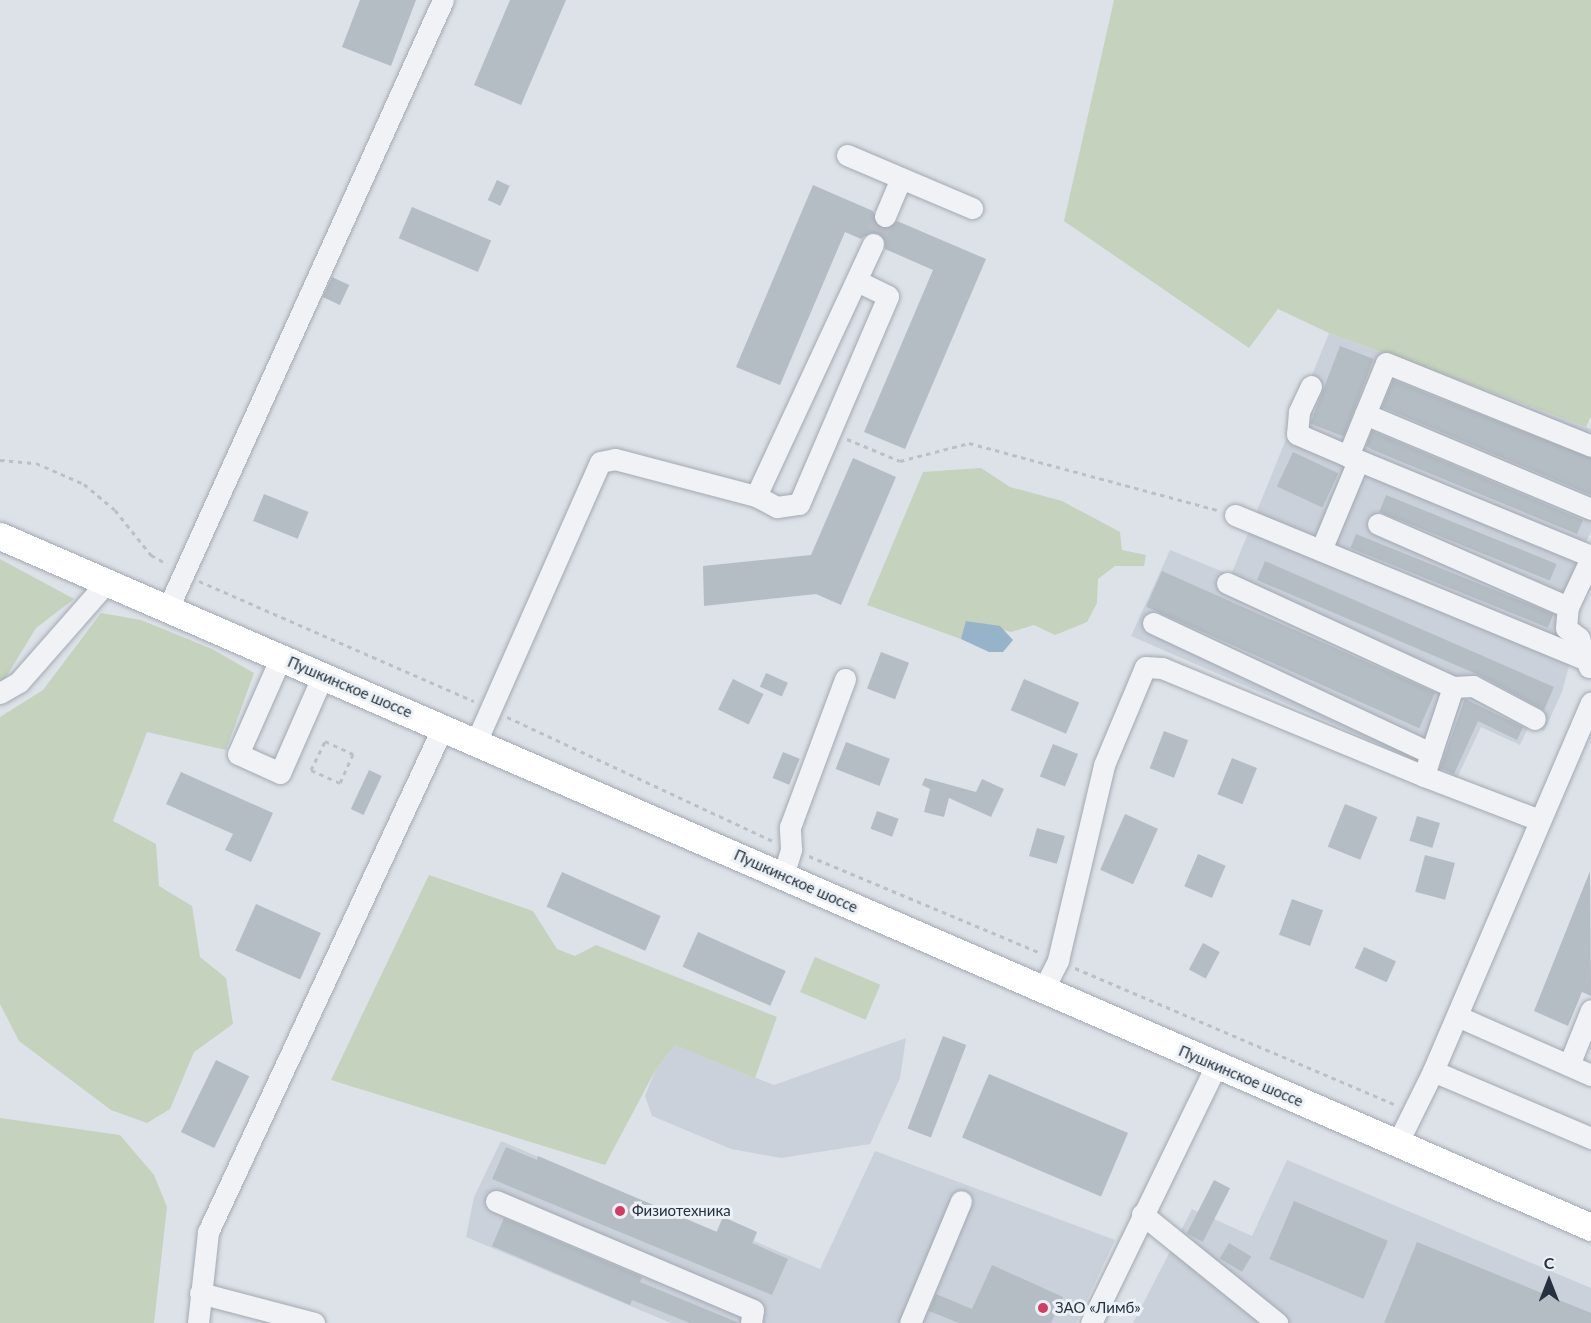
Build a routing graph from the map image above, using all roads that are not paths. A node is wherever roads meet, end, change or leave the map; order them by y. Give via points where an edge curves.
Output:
1 (443, 0) edge
2 (847, 155) dead end
3 (901, 178) junction
4 (972, 208) dead end
5 (885, 216) tunnel mouth
6 (873, 244) tunnel mouth
7 (859, 282) junction
8 (1311, 386) dead end
9 (1365, 414) junction
10 (1591, 446) edge
11 (1353, 458) junction
12 (756, 496) junction
13 (1591, 509) edge
14 (1235, 514) road end
15 (1378, 525) dead end
16 (0, 536) edge
17 (1321, 550) junction
18 (1591, 557) edge
19 (107, 582) junction
20 (1227, 583) dead end
21 (1568, 607) junction
22 (168, 608) junction
23 (1153, 623) dead end
24 (281, 657) junction
25 (1588, 665) edge
26 (323, 675) junction
27 (845, 680) dead end
28 (1453, 687) junction
29 (0, 693) edge
30 (1589, 710) edge
31 (1535, 719) dead end
32 (443, 727) junction
33 (476, 742) junction
34 (1431, 753) junction
35 (1424, 776) junction
36 (1539, 820) junction
37 (783, 876) junction
38 (1043, 990) junction
39 (1591, 1010) edge
40 (1457, 1016) junction
41 (1216, 1065) junction
42 (1569, 1065) junction
43 (1433, 1071) junction
44 (1591, 1075) edge
45 (1591, 1138) edge
46 (1397, 1144) junction
47 (495, 1201) dead end
48 (962, 1201) dead end
49 (1142, 1214) junction
50 (1591, 1227) edge
51 (200, 1293) junction
52 (916, 1321) edge
53 (198, 1323) edge
54 (314, 1323) edge
55 (751, 1323) edge
56 (1091, 1323) edge
57 (1277, 1323) edge

1 - 22 street
2 - 3 street
3 - 4 street
3 - 5 street
6 - 7 street
7 - 12 street
7 - 12 street via 888,296 799,504 777,507
8 - 11 street via 1299,412 1297,434
9 - 10 street via 1386,363
9 - 11 street
9 - 13 street
11 - 17 street
11 - 18 street
12 - 33 street via 615,459 600,462
14 - 17 street
15 - 21 street
16 - 19 main road, Пушкинское шоссе
17 - 25 street
18 - 21 street
19 - 22 main road, Пушкинское шоссе
19 - 29 street via 19,682
20 - 28 street
21 - 25 street via 1566,628 1580,638
22 - 24 main road, Пушкинское шоссе
23 - 34 street
24 - 26 main road, Пушкинское шоссе
24 - 26 street via 238,754 280,773
26 - 32 main road, Пушкинское шоссе
27 - 37 street via 790,827 791,849
28 - 31 street via 1473,686
28 - 34 street
30 - 36 street
32 - 33 main road, Пушкинское шоссе
32 - 51 street via 208,1232
33 - 37 main road, Пушкинское шоссе
34 - 35 street
35 - 36 street
35 - 38 street via 1162,668 1145,667 1104,765 1058,960
36 - 40 street
37 - 38 main road, Пушкинское шоссе
38 - 41 main road, Пушкинское шоссе
39 - 42 street
40 - 42 street
40 - 43 street
41 - 46 main road, Пушкинское шоссе
41 - 49 street
42 - 44 street
43 - 45 street
43 - 46 street
46 - 50 main road, Пушкинское шоссе
47 - 55 street via 753,1310
48 - 52 street
49 - 56 street
49 - 57 street
51 - 53 street
51 - 54 street

